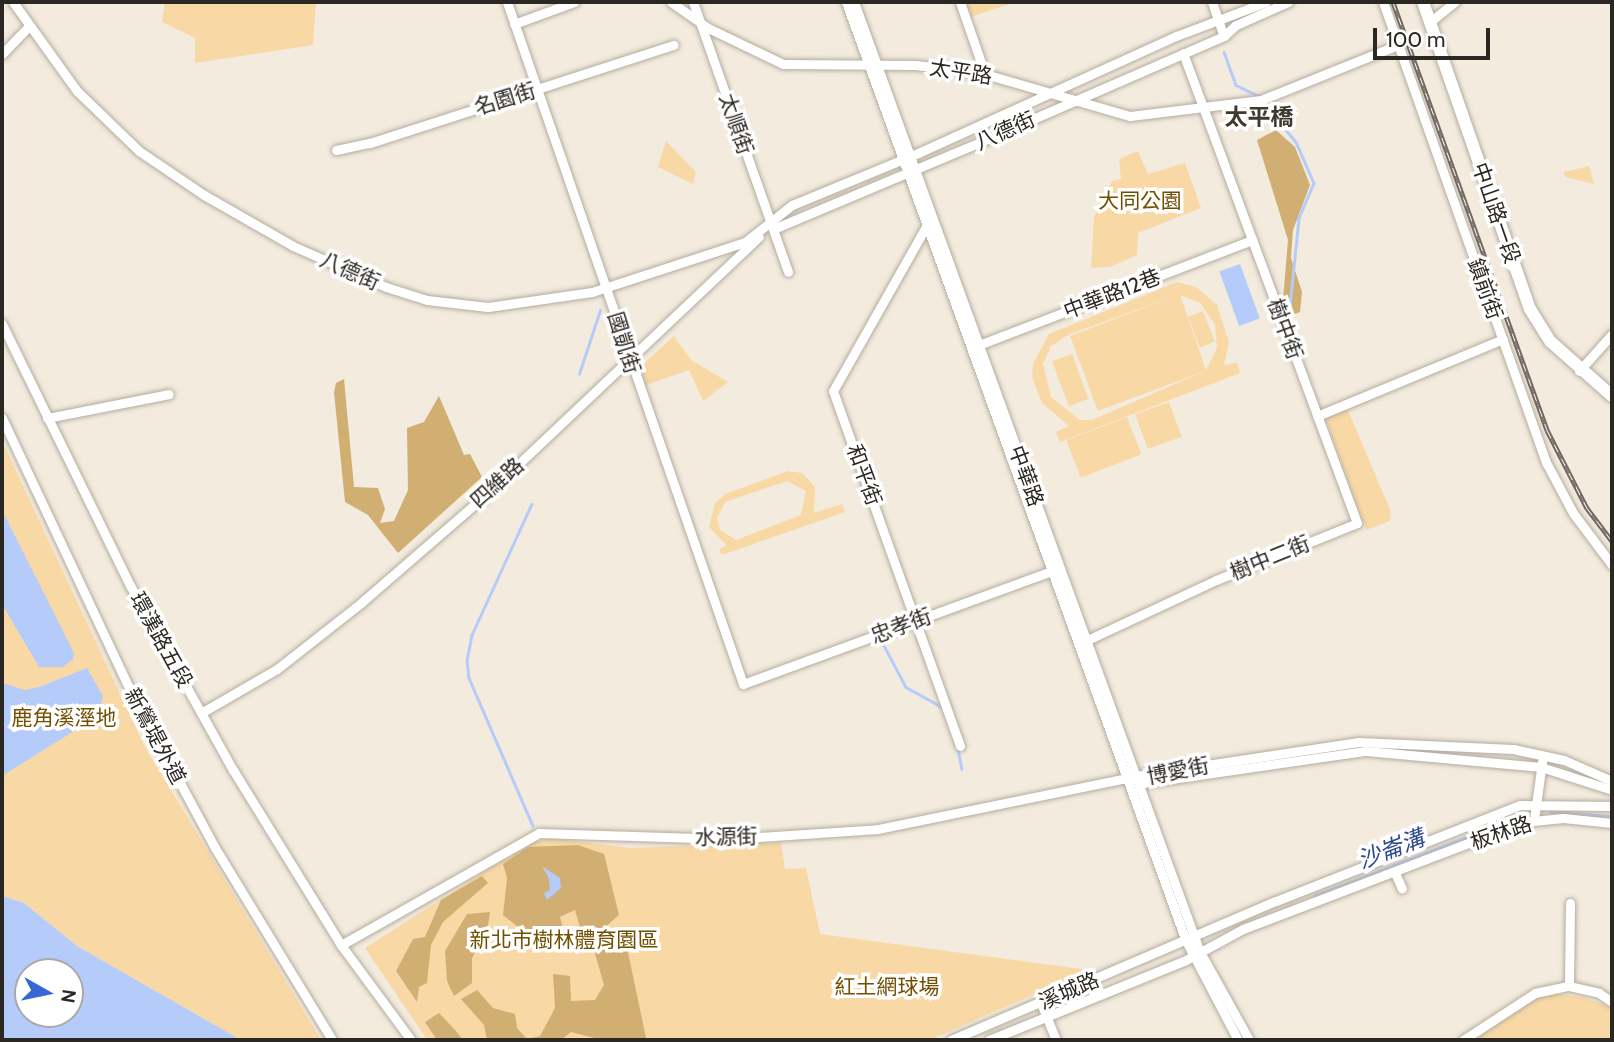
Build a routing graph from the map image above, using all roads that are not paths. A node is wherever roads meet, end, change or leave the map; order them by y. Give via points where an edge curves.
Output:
1 (13, 2) edge
2 (507, 2) edge
3 (573, 2) edge
4 (671, 2) edge
5 (693, 2) edge
6 (846, 2) edge
7 (854, 2) edge
8 (960, 2) edge
9 (1212, 2) edge
10 (1266, 2) edge
11 (1288, 2) edge
12 (1383, 2) edge
13 (1423, 2) edge
14 (1455, 2) edge
15 (1218, 18) junction
16 (1234, 20) junction
17 (1430, 22) junction
18 (702, 23) junction
19 (514, 24) junction
20 (28, 27) junction
21 (1224, 36) junction
22 (674, 45) dead end
23 (1398, 45) junction
24 (1183, 52) junction
25 (2, 54) edge
26 (873, 64) junction
27 (985, 74) junction
28 (537, 89) junction
29 (1046, 92) junction
30 (1074, 101) junction
31 (1204, 110) junction
32 (336, 150) dead end
33 (907, 158) junction
34 (912, 171) junction
35 (930, 222) junction
36 (770, 225) junction
37 (1252, 240) junction
38 (788, 272) dead end
39 (606, 288) junction
40 (2, 324) edge
41 (1612, 334) edge
42 (1503, 339) junction
43 (975, 346) junction
44 (629, 363) junction
45 (1579, 370) junction
46 (169, 394) dead end
47 (1612, 396) edge
48 (1317, 416) junction
49 (2, 418) edge
50 (47, 418) junction
51 (1612, 565) edge
52 (1057, 570) junction
53 (916, 621) junction
54 (1083, 642) junction
55 (743, 684) joint
56 (201, 713) junction
57 (960, 746) dead end
58 (1543, 755) junction
59 (1541, 767) junction
60 (1133, 780) junction
61 (1612, 781) edge
62 (1612, 790) edge
63 (1538, 802) junction
64 (1612, 806) edge
65 (1534, 819) junction
66 (1612, 823) edge
67 (1395, 873) junction
68 (1402, 889) dead end
69 (1570, 903) dead end
70 (1190, 939) junction
71 (341, 945) junction
72 (1195, 953) junction
73 (1569, 986) junction
74 (1612, 1002) edge
75 (1041, 1003) junction
76 (1046, 1018) junction
77 (332, 1040) edge
78 (411, 1040) edge
79 (951, 1040) edge
80 (989, 1040) edge
81 (1056, 1040) edge
82 (1238, 1040) edge
83 (1249, 1040) edge
84 (1463, 1040) edge

1 - 20 street, 八德街
2 - 19 street, 國凱街
3 - 19 street
4 - 18 street, 太平路
5 - 18 street, 太順街
6 - 26 street, 中華路
7 - 26 street, 中華路
8 - 27 street
9 - 15 street
10 - 16 street
11 - 16 street
12 - 23 street, 鎮前街
13 - 17 main road, 中山路一段
14 - 17 street
15 - 16 street, 八德街
15 - 21 street
15 - 29 street, 八德街
16 - 21 street, 八德街
17 - 45 main road, 中山路一段 via 1526,301 1551,342
18 - 26 street, 太平路 via 783,64
18 - 36 street, 太順街
19 - 28 street, 國凱街
20 - 25 street
20 - 39 street, 八德街 via 77,91 139,151 293,246 386,287 460,305 536,303
21 - 24 street, 八德街
22 - 28 street, 名園街
23 - 31 street, 太平路 via 1266,99
23 - 42 street, 鎮前街
24 - 30 street, 八德街
24 - 31 street, 樹中街
26 - 27 street, 太平路
26 - 33 street, 中華路
27 - 29 street, 太平路
28 - 32 street, 名園街
28 - 39 street, 國凱街
29 - 30 street, 太平路
29 - 33 street, 八德街
30 - 31 street, 太平路 via 1130,116
30 - 34 street, 八德街
31 - 37 street, 樹中街
33 - 34 street, 中華路
33 - 36 street, 八德街 via 792,205
34 - 35 street, 中華路
34 - 36 street, 八德街 via 778,227
35 - 43 street, 中華路
35 - 53 street, 和平街 via 834,391
36 - 38 street, 太順街
36 - 39 street, 八德街 via 745,242
36 - 44 street, 四維路
37 - 43 street, 中華路12巷
37 - 48 street, 樹中街
39 - 44 street, 國凱街
40 - 50 street, 環漢路五段
41 - 45 street
42 - 48 street
42 - 51 street, 鎮前街 via 1547,464 1573,513
43 - 52 street, 中華路 via 1035,498
44 - 55 street, 國凱街
44 - 56 street, 四維路 via 490,491 318,638
45 - 47 main road, 中山路一段
46 - 50 street
48 - 54 street, 樹中二街 via 1357,523 1216,580
49 - 77 street, 新鶯堤外道 via 131,691 215,848
50 - 56 street, 環漢路五段 via 131,587
52 - 53 street, 忠孝街
52 - 54 street, 中華路
53 - 55 street, 忠孝街
53 - 57 street, 和平街
54 - 60 street, 中華路
56 - 71 street, 環漢路五段
58 - 59 street
58 - 60 street, 博愛街 via 1513,749 1359,742
58 - 61 street, 博愛街
59 - 60 street, 博愛街 via 1366,751 1143,783
59 - 62 street, 博愛街
59 - 63 street
60 - 70 street, 中華路
60 - 71 street, 水源街 via 877,829 729,839 539,833
63 - 64 street
63 - 65 street
63 - 70 street, 板林路 via 1446,834
65 - 66 street, 板林路
65 - 67 street, 板林路
67 - 68 street
67 - 72 street, 板林路 via 1243,929
69 - 73 street
70 - 72 street, 中華路
70 - 75 street, 溪城路
71 - 78 street, 環漢路五段
72 - 76 street, 溪城路
72 - 82 street
72 - 83 street
73 - 74 street
73 - 84 street via 1518,1001
75 - 76 street
75 - 79 street, 溪城路
76 - 80 street, 溪城路
76 - 81 street

